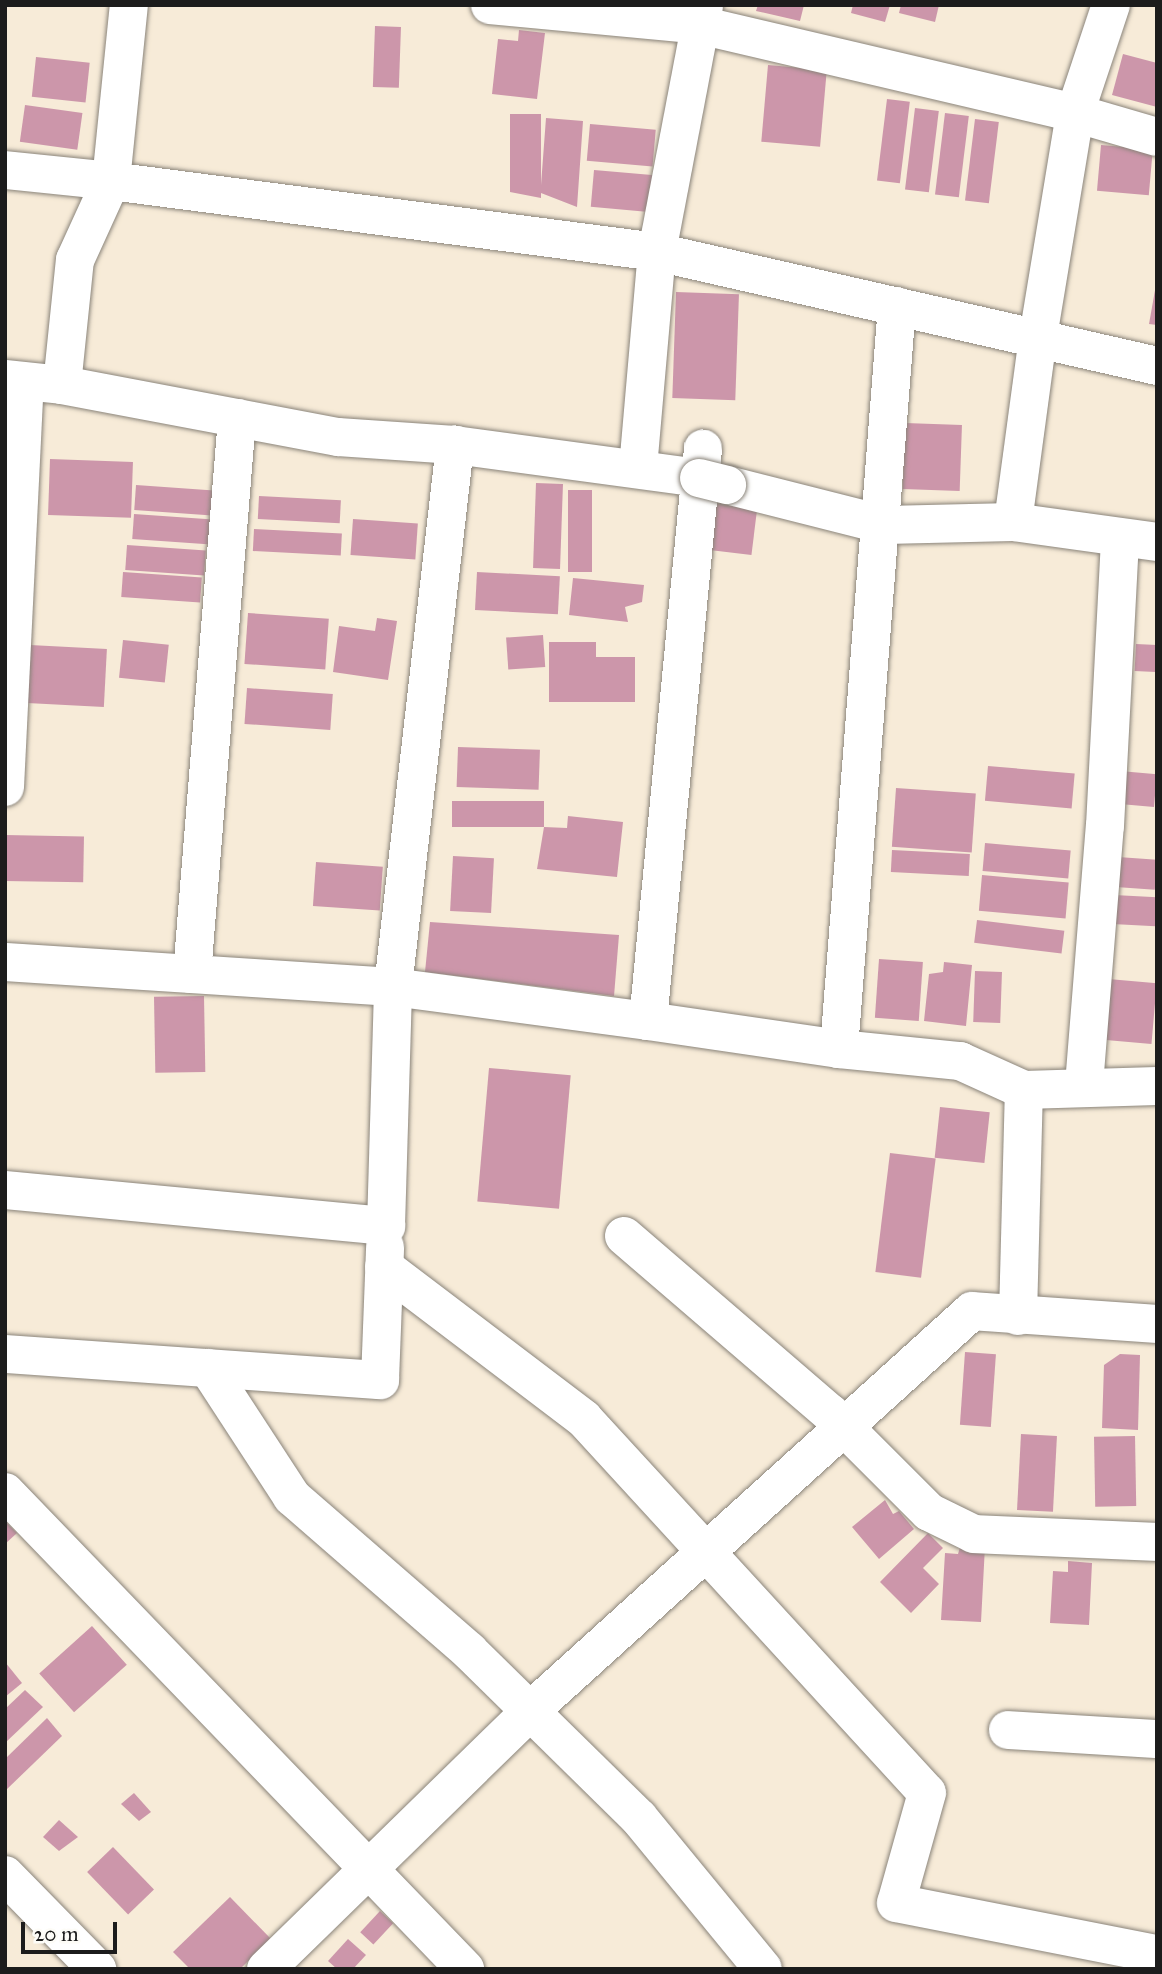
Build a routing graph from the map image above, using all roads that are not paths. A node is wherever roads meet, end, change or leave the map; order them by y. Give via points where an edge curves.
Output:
1 (129, 5) edge
2 (490, 5) edge
3 (1111, 5) edge
4 (702, 15) edge
5 (1075, 113) junction
6 (1157, 137) edge
7 (5, 170) edge
8 (111, 181) junction
9 (657, 252) junction
10 (897, 306) junction
11 (1038, 337) junction
12 (1157, 366) edge
13 (15, 380) edge
14 (62, 385) junction
15 (237, 418) junction
16 (455, 445) junction
17 (638, 468) junction
18 (708, 472) junction
19 (881, 522) junction
20 (1013, 522) junction
21 (1138, 540) edge
22 (5, 787) edge
23 (5, 962) edge
24 (192, 974) junction
25 (393, 987) junction
26 (648, 1021) junction
27 (839, 1049) junction
28 (1084, 1085) junction
29 (1157, 1086) edge
30 (1024, 1090) junction
31 (5, 1190) edge
32 (386, 1226) junction
33 (624, 1236) dead end
34 (384, 1266) junction
35 (1018, 1316) junction
36 (1157, 1324) edge
37 (5, 1354) edge
38 (208, 1368) junction
39 (844, 1430) junction
40 (5, 1492) edge
41 (1157, 1542) edge
42 (708, 1553) junction
43 (530, 1711) junction
44 (1007, 1730) dead end
45 (1157, 1739) edge
46 (368, 1868) junction
47 (5, 1875) edge
48 (1157, 1954) edge
49 (97, 1969) edge
50 (266, 1969) edge
51 (465, 1969) edge
52 (763, 1969) edge

1 - 8 street
2 - 4 street
3 - 5 street
4 - 5 street
4 - 9 street
5 - 6 street
5 - 11 street
7 - 8 street
8 - 9 street
8 - 14 street via 75,260
9 - 10 street
9 - 17 street
10 - 11 street
10 - 19 street
11 - 12 street
11 - 20 street
13 - 14 street
13 - 22 street
14 - 15 street
15 - 16 street via 338,437
15 - 24 street
16 - 17 street
16 - 25 street
17 - 18 street
18 - 19 street
18 - 26 street
19 - 20 street
19 - 27 street
20 - 21 street
21 - 28 street via 1105,826
23 - 24 street
24 - 25 street
25 - 26 street
25 - 32 street
26 - 27 street
27 - 30 street via 960,1061
28 - 29 street
28 - 30 street
30 - 35 street
31 - 32 street
32 - 34 street
33 - 39 street
34 - 38 street via 380,1380
34 - 42 street via 584,1419
35 - 36 street
35 - 39 street via 972,1311
37 - 38 street
38 - 43 street via 292,1497 469,1651
39 - 41 street via 929,1512 974,1534
39 - 42 street
40 - 46 street
42 - 43 street
42 - 48 street via 927,1793 896,1903
43 - 46 street
43 - 52 street via 639,1818
44 - 45 street
46 - 50 street
46 - 51 street
47 - 49 street

